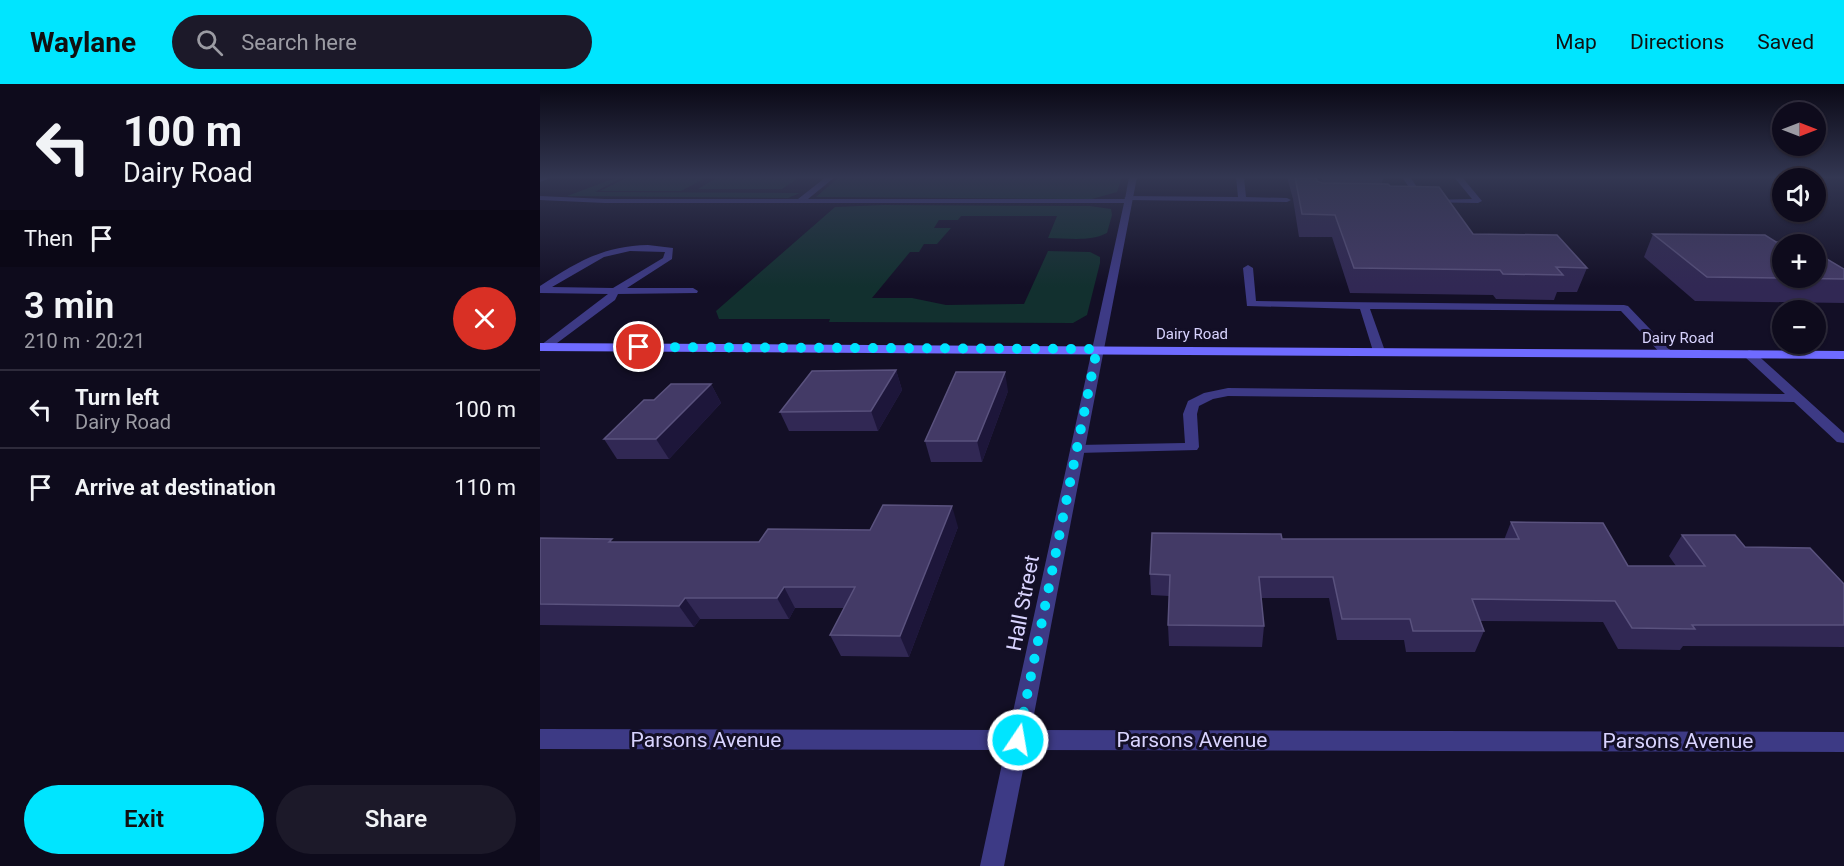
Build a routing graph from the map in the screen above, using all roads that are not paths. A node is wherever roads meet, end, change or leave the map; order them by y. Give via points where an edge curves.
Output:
1 (1125, 213) edge
2 (1248, 268) dead end
3 (540, 290) edge
4 (615, 291) junction
5 (693, 291) dead end
6 (1364, 306) junction
7 (542, 347) edge
8 (1097, 349) junction
9 (1379, 351) junction
10 (1667, 353) junction
11 (1749, 354) junction
12 (1844, 355) edge
13 (1795, 398) junction
14 (1842, 439) dead end
15 (1077, 449) junction
16 (540, 739) edge
17 (1018, 740) junction
18 (1844, 742) edge
19 (992, 866) edge

1 - 8 street, Hall Street
2 - 6 street via 1251,304
3 - 4 street
3 - 4 street via 598,254 616,249 670,250 667,259
4 - 5 street
4 - 7 street via 611,298
6 - 9 street
6 - 10 street via 1624,308
7 - 8 street, Dairy Road
8 - 9 street, Dairy Road
8 - 15 street, Hall Street
9 - 10 street, Dairy Road
10 - 11 street, Dairy Road
11 - 12 street, Dairy Road
11 - 13 street
13 - 14 street
13 - 15 street via 1228,392 1193,405 1192,447
15 - 17 street, Hall Street
16 - 17 street, Parsons Avenue
17 - 18 street, Parsons Avenue
17 - 19 street, Hall Street

